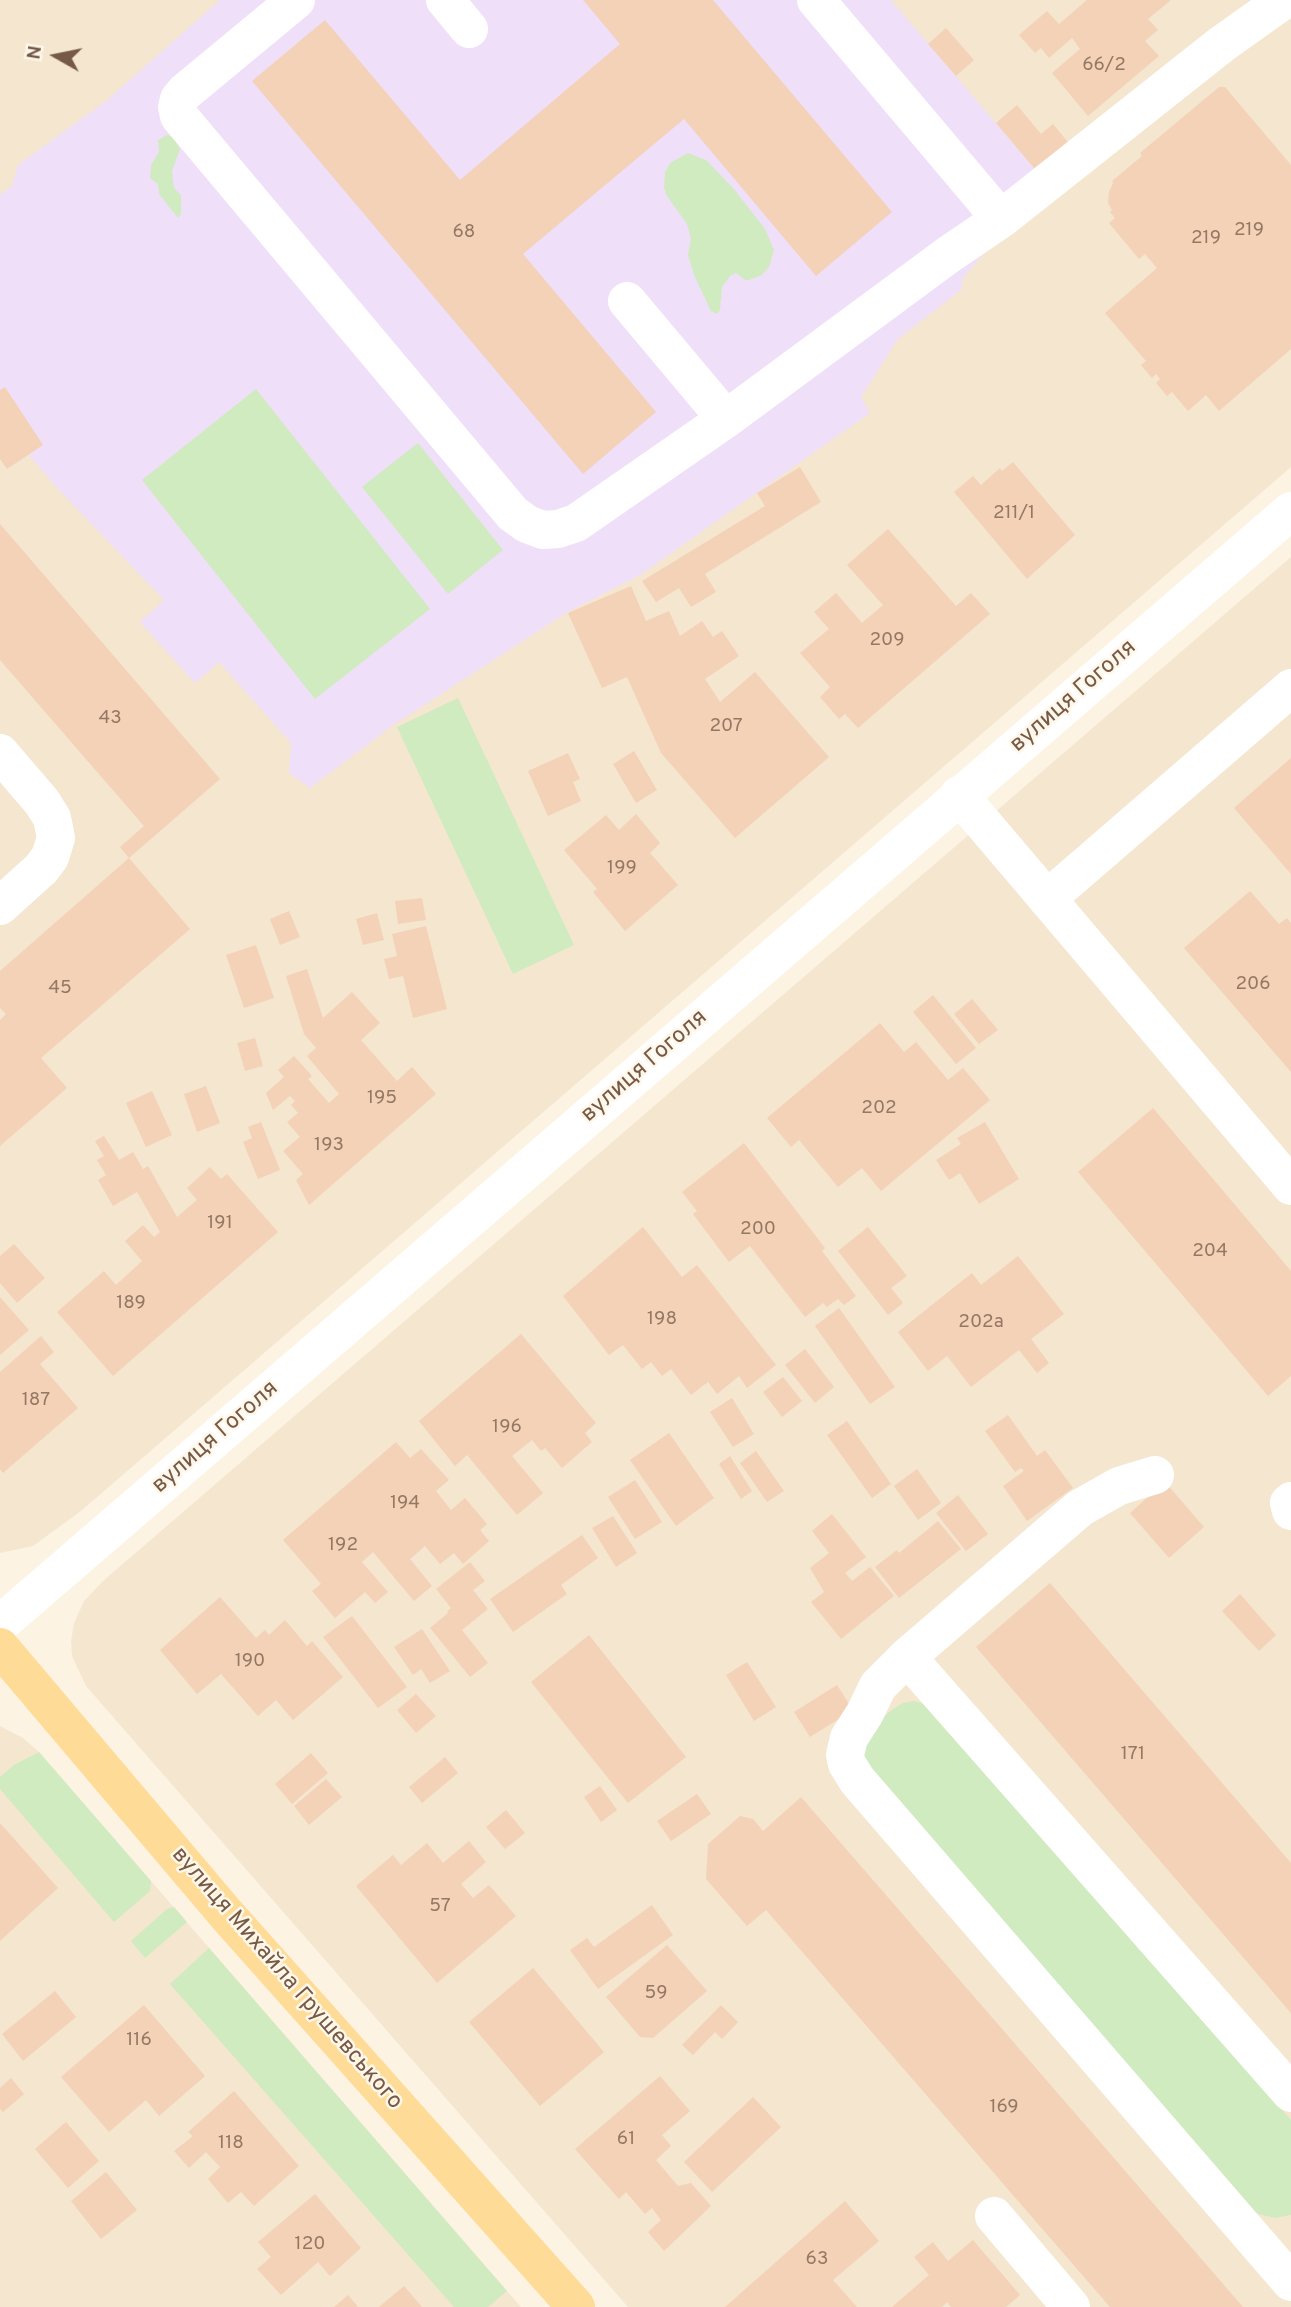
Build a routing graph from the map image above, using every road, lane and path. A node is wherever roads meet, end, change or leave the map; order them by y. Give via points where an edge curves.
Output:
1 (296, 0) edge
2 (445, 0) edge
3 (816, 0) edge
4 (1284, 0) edge
5 (469, 29) dead end
6 (1001, 219) junction
7 (627, 301) dead end
8 (726, 419) junction
9 (1291, 511) edge
10 (1291, 688) edge
11 (0, 753) edge
12 (959, 795) junction
13 (1047, 899) junction
14 (0, 906) edge
15 (1291, 1186) edge
16 (1155, 1475) dead end
17 (1291, 1501) edge
18 (1291, 1511) edge
19 (0, 1624) edge
20 (0, 1647) edge
21 (907, 1657) junction
22 (1291, 2093) edge
23 (994, 2216) dead end
24 (1287, 2268) edge
25 (576, 2307) edge
26 (1072, 2307) edge

1 - 8 street via 185,92 179,99 178,116 513,514 543,530 576,523
2 - 5 street
3 - 6 street
4 - 6 street
6 - 8 street
7 - 8 street
9 - 12 street, вулиця Гоголя
10 - 13 street
11 - 14 street via 42,802 52,818 56,838 41,869
12 - 13 street
12 - 19 street, вулиця Гоголя
13 - 15 street
16 - 21 street via 1119,1486 1080,1508
17 - 18 street
20 - 25 main road, вулиця Михайла Грушевського via 226,1914
21 - 22 street
21 - 24 street via 878,1686 852,1730 845,1755 852,1772
23 - 26 street

